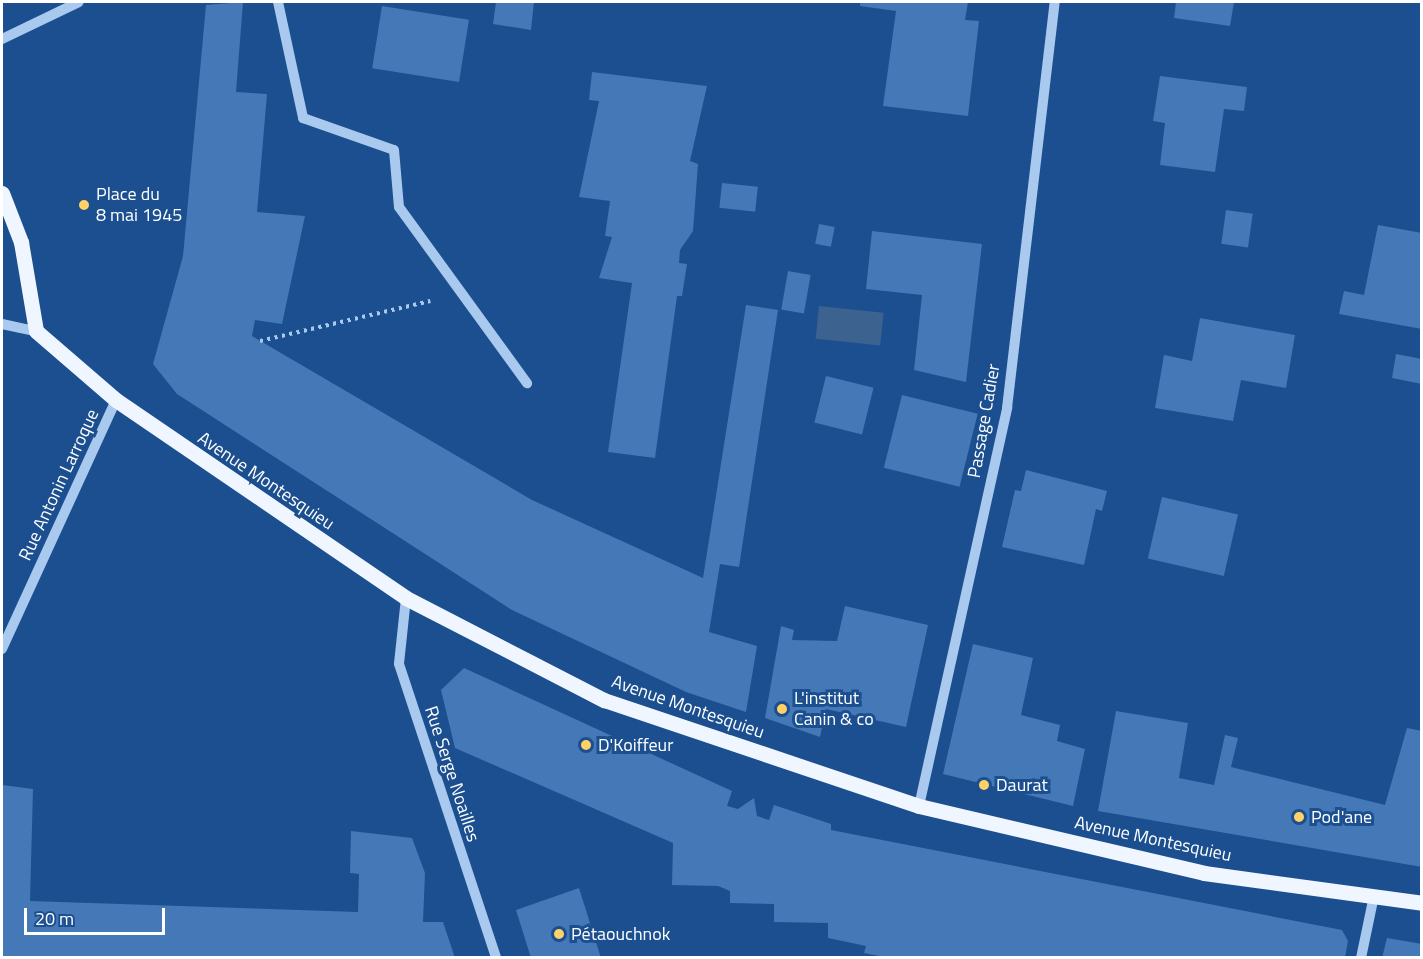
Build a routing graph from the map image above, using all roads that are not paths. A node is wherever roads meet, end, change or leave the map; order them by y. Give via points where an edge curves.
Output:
1 (79, 2) edge
2 (278, 2) edge
3 (1055, 2) edge
4 (2, 39) edge
5 (2, 193) edge
6 (2, 324) edge
7 (36, 331) junction
8 (527, 383) dead end
9 (116, 400) junction
10 (406, 598) junction
11 (2, 649) edge
12 (919, 806) junction
13 (1374, 896) junction
14 (1422, 903) edge
15 (496, 957) edge
16 (1361, 957) edge

1 - 4 street
2 - 8 street via 303,118 394,150 399,207
3 - 12 street, Passage Cadier via 1006,408
5 - 7 main road via 21,242
6 - 7 street
7 - 9 main road, Avenue Montesquieu
9 - 10 main road, Avenue Montesquieu
9 - 11 street, Rue Antonin Larroque
10 - 12 main road, Avenue Montesquieu via 604,700
10 - 15 street, Rue Serge Noailles via 399,664
12 - 13 main road, Avenue Montesquieu via 1204,873
13 - 14 main road, Avenue Montesquieu
13 - 16 street

